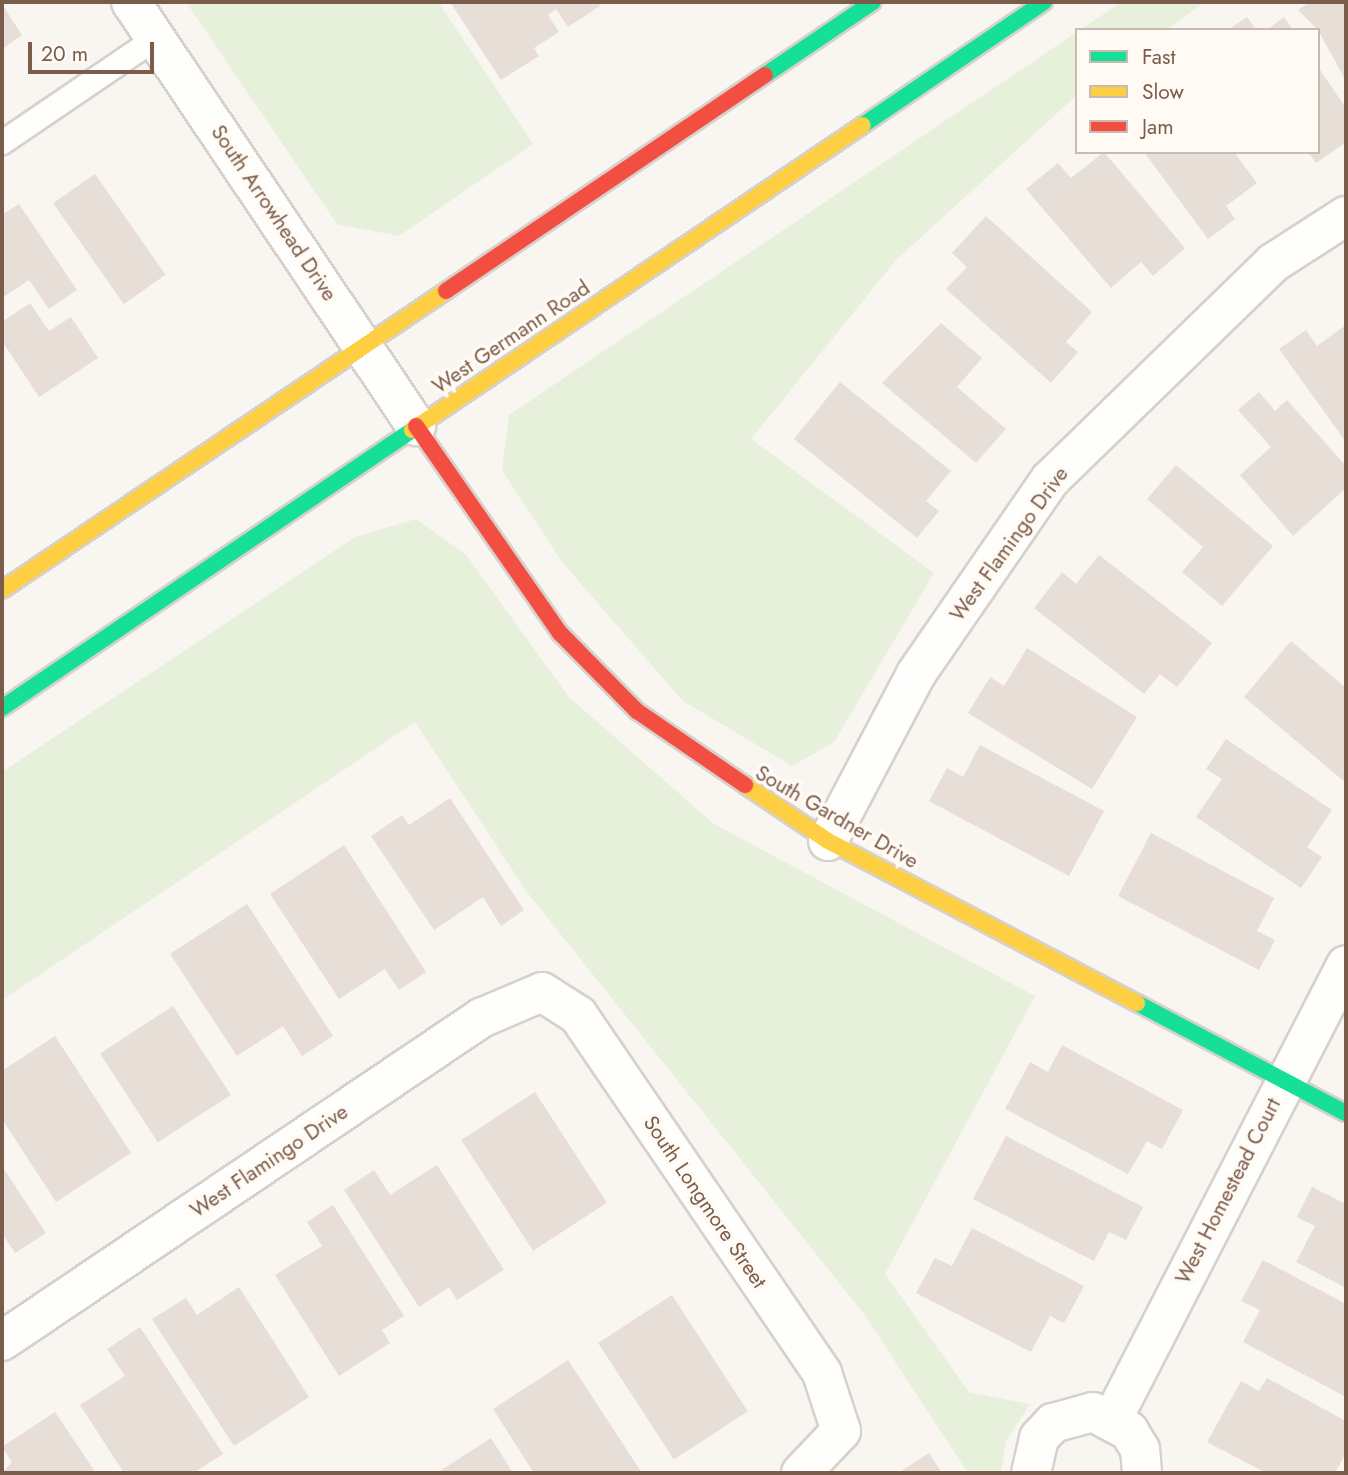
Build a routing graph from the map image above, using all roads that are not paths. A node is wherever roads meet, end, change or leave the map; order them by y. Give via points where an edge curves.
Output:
1 (131, 2) edge
2 (873, 2) edge
3 (1044, 2) edge
4 (155, 38) junction
5 (2, 142) edge
6 (1346, 216) edge
7 (364, 346) junction
8 (416, 426) junction
9 (2, 590) edge
10 (2, 708) edge
11 (828, 841) junction
12 (1346, 965) edge
13 (542, 992) joint
14 (1284, 1080) junction
15 (1346, 1113) edge
16 (2, 1340) edge
17 (1113, 1418) junction
18 (801, 1473) edge
19 (1031, 1473) edge
20 (1142, 1473) edge

1 - 4 street, South Arrowhead Drive
2 - 7 main road
3 - 8 main road, West Germann Road
4 - 5 lane
4 - 7 street, South Arrowhead Drive
6 - 11 street, West Flamingo Drive via 1273,263 1050,480 916,674
7 - 8 street, South Arrowhead Drive
7 - 9 main road
8 - 10 main road, West Germann Road
8 - 11 main road, South Gardner Drive via 569,643 637,710
11 - 14 main road, South Gardner Drive
12 - 14 street, West Homestead Court
13 - 16 street, West Flamingo Drive via 481,1018
13 - 18 street, South Longmore Street via 578,1015 822,1373 841,1431
14 - 15 main road, South Gardner Drive
14 - 17 street, West Homestead Court
17 - 19 street via 1093,1412 1053,1423 1039,1438
17 - 20 street via 1140,1449

